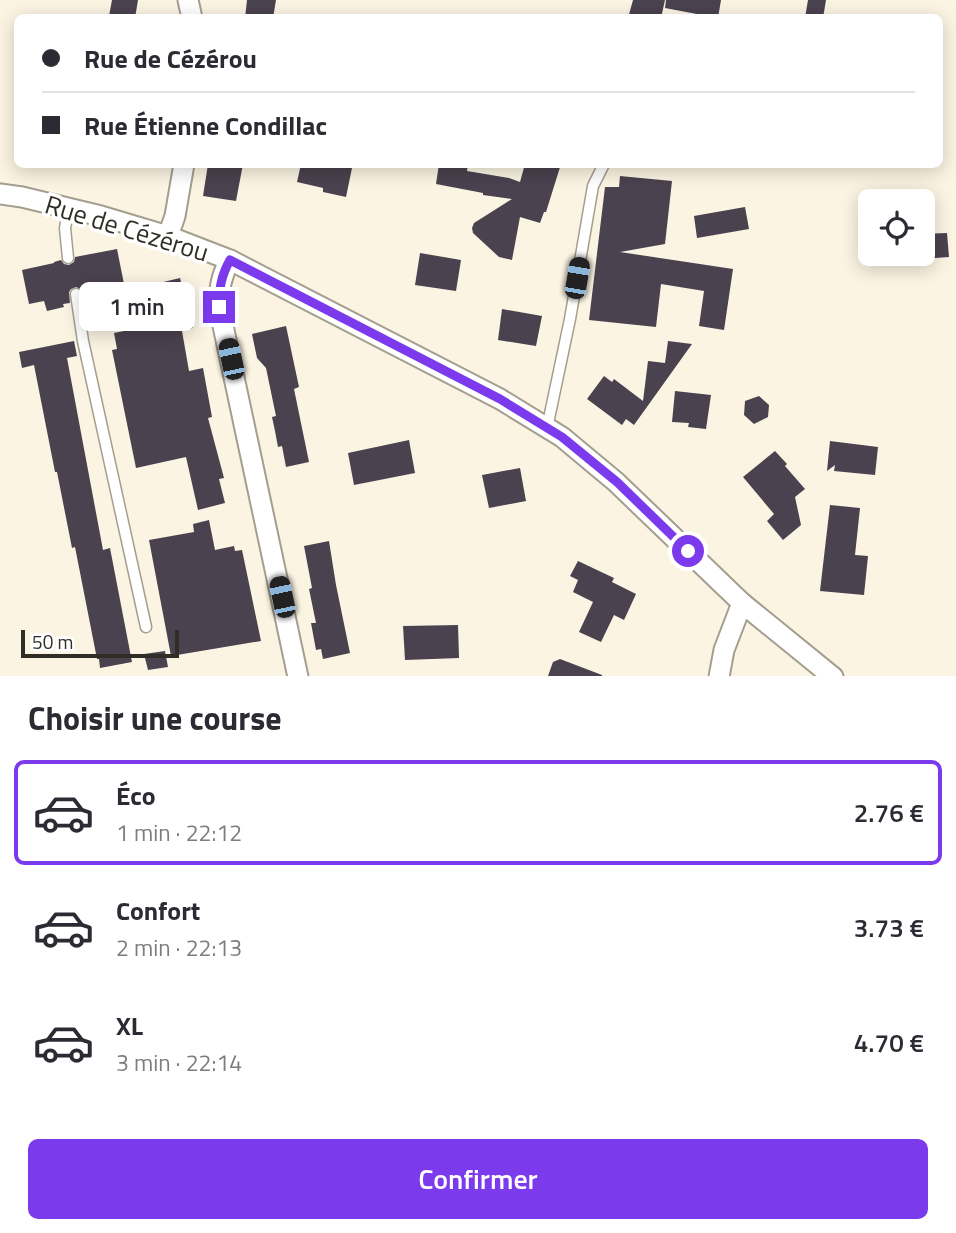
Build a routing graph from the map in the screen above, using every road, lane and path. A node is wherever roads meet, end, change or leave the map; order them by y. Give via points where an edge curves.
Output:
1 (183, 168) edge
2 (602, 168) edge
3 (0, 194) edge
4 (69, 208) junction
5 (168, 236) junction
6 (68, 258) dead end
7 (230, 260) junction
8 (76, 294) dead end
9 (547, 428) junction
10 (742, 603) junction
11 (146, 627) dead end
12 (298, 676) edge
13 (719, 676) edge
14 (832, 676) edge

1 - 5 street
2 - 9 lane via 593,186
3 - 4 street, Rue de Cézérou
4 - 5 street, Rue de Cézérou
4 - 6 lane via 65,228
5 - 7 street, Rue de Cézérou
7 - 9 street, Rue de Cézérou via 500,399
7 - 12 street via 219,284 219,307
8 - 11 lane
9 - 10 street, Rue de Cézérou via 617,482
10 - 13 street
10 - 14 street, Rue de Cézérou

